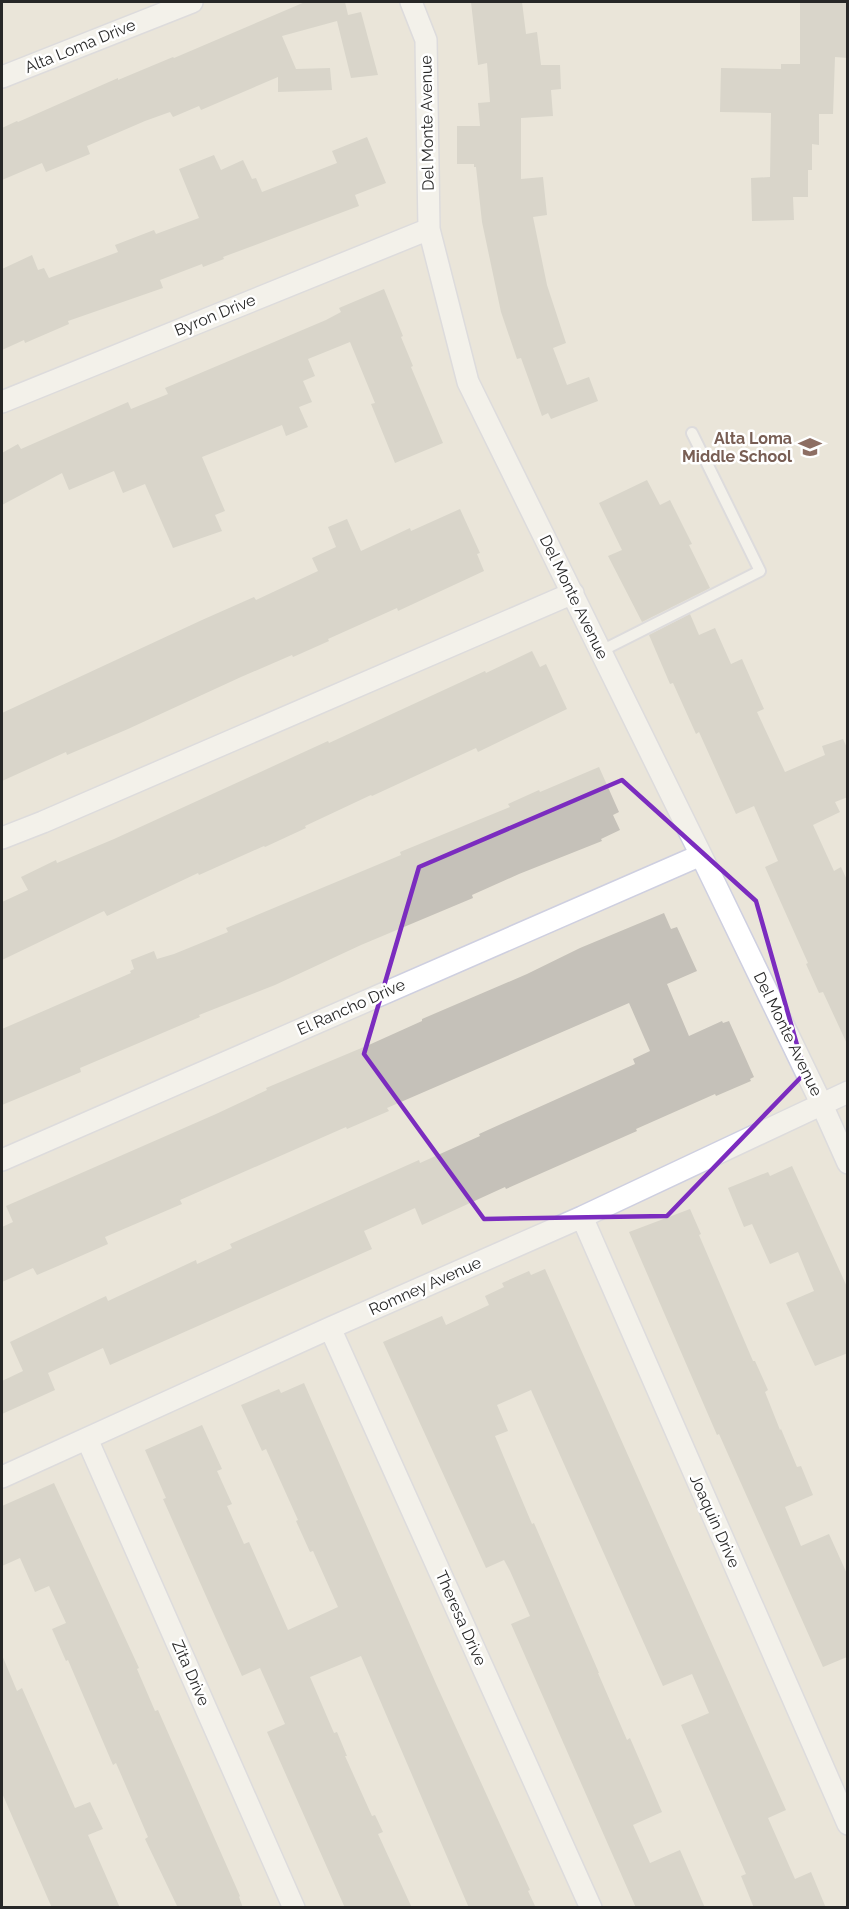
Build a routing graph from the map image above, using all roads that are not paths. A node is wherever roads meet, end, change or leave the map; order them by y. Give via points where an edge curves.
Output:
1 (192, 2) edge
2 (411, 2) edge
3 (2, 77) edge
4 (429, 229) junction
5 (2, 402) edge
6 (692, 433) dead end
7 (573, 592) junction
8 (601, 651) junction
9 (2, 838) edge
10 (701, 855) junction
11 (848, 1092) edge
12 (822, 1105) junction
13 (2, 1160) edge
14 (848, 1163) edge
15 (582, 1217) junction
16 (330, 1328) junction
17 (87, 1439) junction
18 (2, 1477) edge
19 (848, 1824) edge
20 (294, 1908) edge
21 (591, 1908) edge

1 - 3 street, Alta Loma Drive
2 - 4 street, Del Monte Avenue via 426,40
4 - 5 street, Byron Drive
4 - 7 street, Del Monte Avenue via 468,382
6 - 8 lane via 760,571
7 - 8 street, Del Monte Avenue
7 - 9 street
8 - 10 street, Del Monte Avenue
10 - 12 street, Del Monte Avenue
10 - 13 street, El Rancho Drive
11 - 12 street, Romney Avenue
12 - 14 street, Del Monte Avenue
12 - 15 street, Romney Avenue
15 - 16 street, Romney Avenue
15 - 19 street, Joaquin Drive
16 - 17 street, Romney Avenue
16 - 21 street, Theresa Drive
17 - 18 street, Romney Avenue
17 - 20 street, Zita Drive

